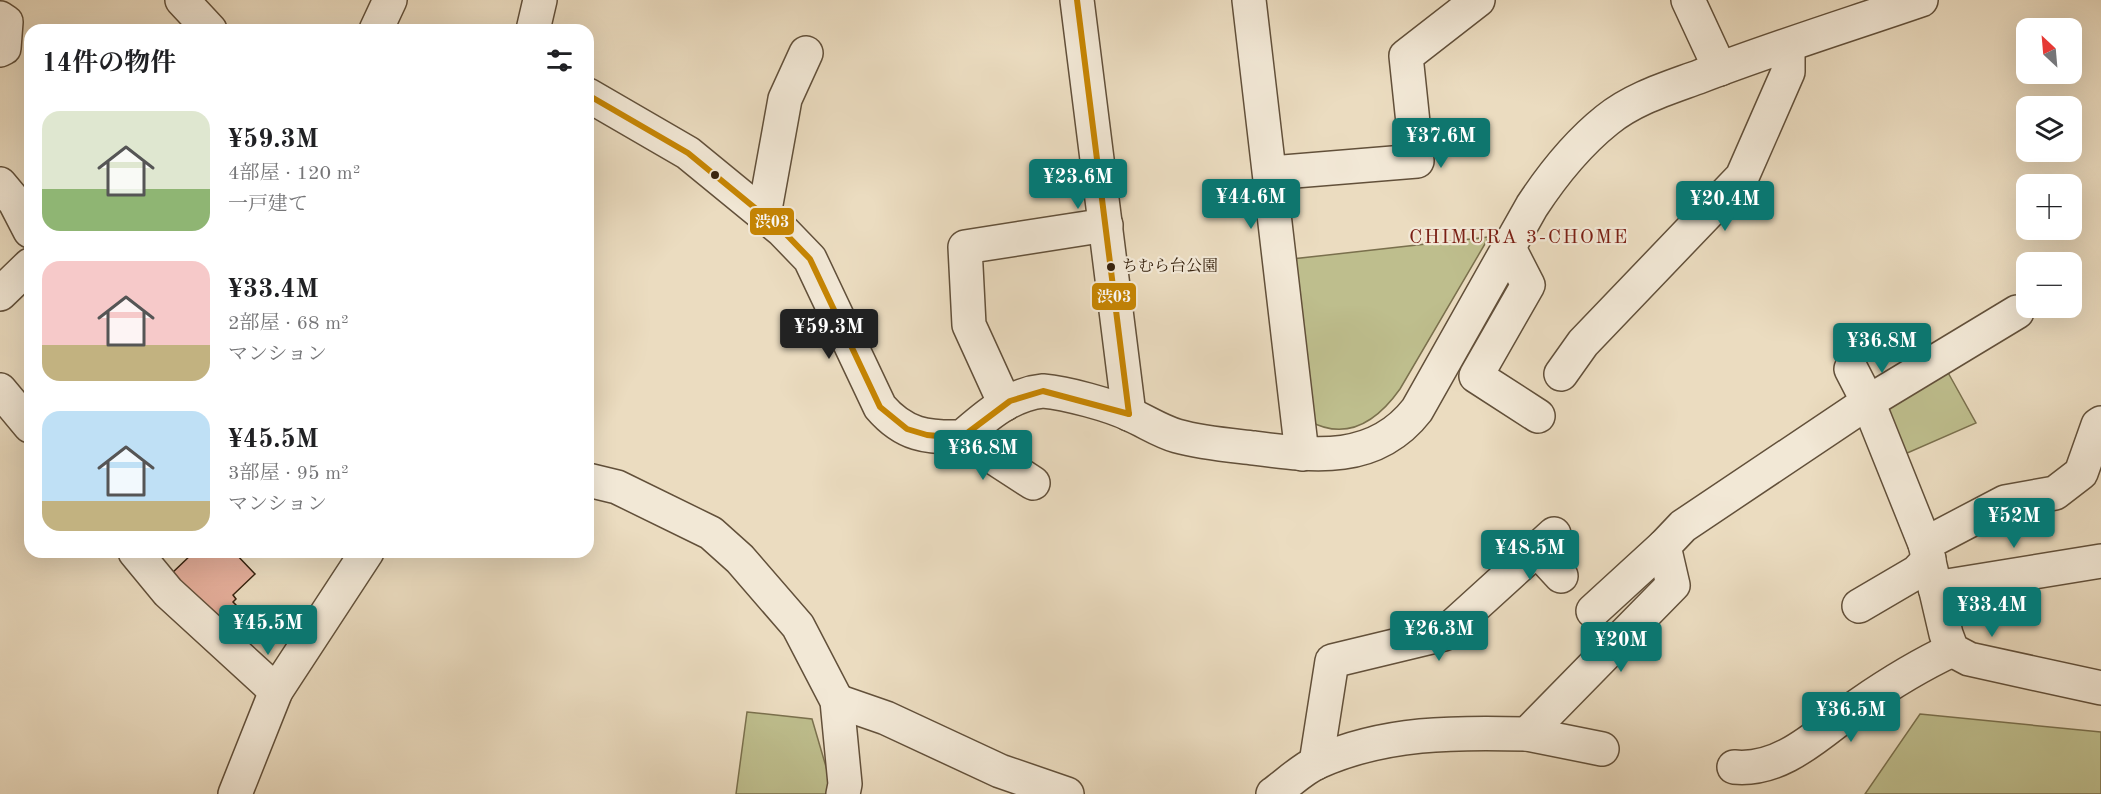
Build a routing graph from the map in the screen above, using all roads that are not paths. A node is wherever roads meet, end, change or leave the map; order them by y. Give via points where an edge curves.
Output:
1 (390, 0) edge
2 (540, 0) edge
3 (1077, 0) edge
4 (1249, 0) edge
5 (1478, 0) edge
6 (1688, 0) edge
7 (1921, 0) edge
8 (0, 18) edge
9 (379, 24) edge
10 (534, 24) edge
11 (1788, 45) junction
12 (0, 50) edge
13 (806, 53) dead end
14 (1720, 69) junction
15 (594, 98) edge
16 (1270, 173) junction
17 (0, 184) edge
18 (764, 216) junction
19 (24, 219) edge
20 (1106, 225) junction
21 (1509, 248) junction
22 (24, 271) edge
23 (0, 294) edge
24 (2016, 313) edge
25 (1851, 369) dead end
26 (1561, 374) dead end
27 (0, 390) edge
28 (1869, 402) junction
29 (1005, 404) junction
30 (1130, 414) junction
31 (1538, 416) dead end
32 (24, 419) edge
33 (2101, 423) edge
34 (962, 437) junction
35 (1302, 454) junction
36 (594, 481) edge
37 (1033, 483) dead end
38 (1664, 546) junction
39 (2095, 553) edge
40 (140, 558) edge
41 (364, 558) edge
42 (1930, 564) junction
43 (1561, 576) dead end
44 (1859, 606) dead end
45 (1593, 611) dead end
46 (1952, 650) junction
47 (2101, 688) edge
48 (276, 691) junction
49 (837, 701) junction
50 (1527, 734) junction
51 (1602, 749) dead end
52 (1316, 763) junction
53 (1739, 776) edge
54 (235, 794) edge
55 (843, 794) edge
56 (1067, 794) edge
57 (1273, 794) edge

1 - 9 street
2 - 10 street
3 - 20 street
4 - 16 street
5 - 16 street via 1406,56 1417,161
6 - 14 street
7 - 11 street
8 - 12 street via 6,22 4,48
11 - 14 street
11 - 26 street via 1788,72 1742,177 1583,343
13 - 18 street via 785,99
14 - 21 street via 1639,99 1607,120 1552,176
15 - 18 street via 688,153
16 - 35 street
17 - 19 street
18 - 34 street via 810,259 880,407 894,423 915,434
20 - 29 street via 965,247 969,325
20 - 30 street
21 - 31 street via 1528,285 1476,376
21 - 35 street via 1406,424 1383,442 1351,452
22 - 23 street
24 - 28 street
25 - 28 street
27 - 32 street
28 - 38 street via 1683,526
28 - 42 street
29 - 30 street via 1043,391
29 - 34 street
30 - 35 street via 1177,436
33 - 42 street via 2080,473 2055,493 2005,502
34 - 37 street
36 - 49 street via 652,502 711,533 740,559 798,626
38 - 45 street
38 - 50 street via 1673,585
39 - 42 street
40 - 48 street via 168,592
41 - 48 street
42 - 44 street
42 - 46 street
43 - 52 street via 1545,542 1444,634 1332,661
46 - 47 street via 1969,659
46 - 53 street via 1859,705 1814,740
48 - 54 street
49 - 55 street
49 - 56 street via 886,718 1000,771
50 - 51 street
50 - 52 street via 1458,732 1401,737 1370,743
52 - 57 street

